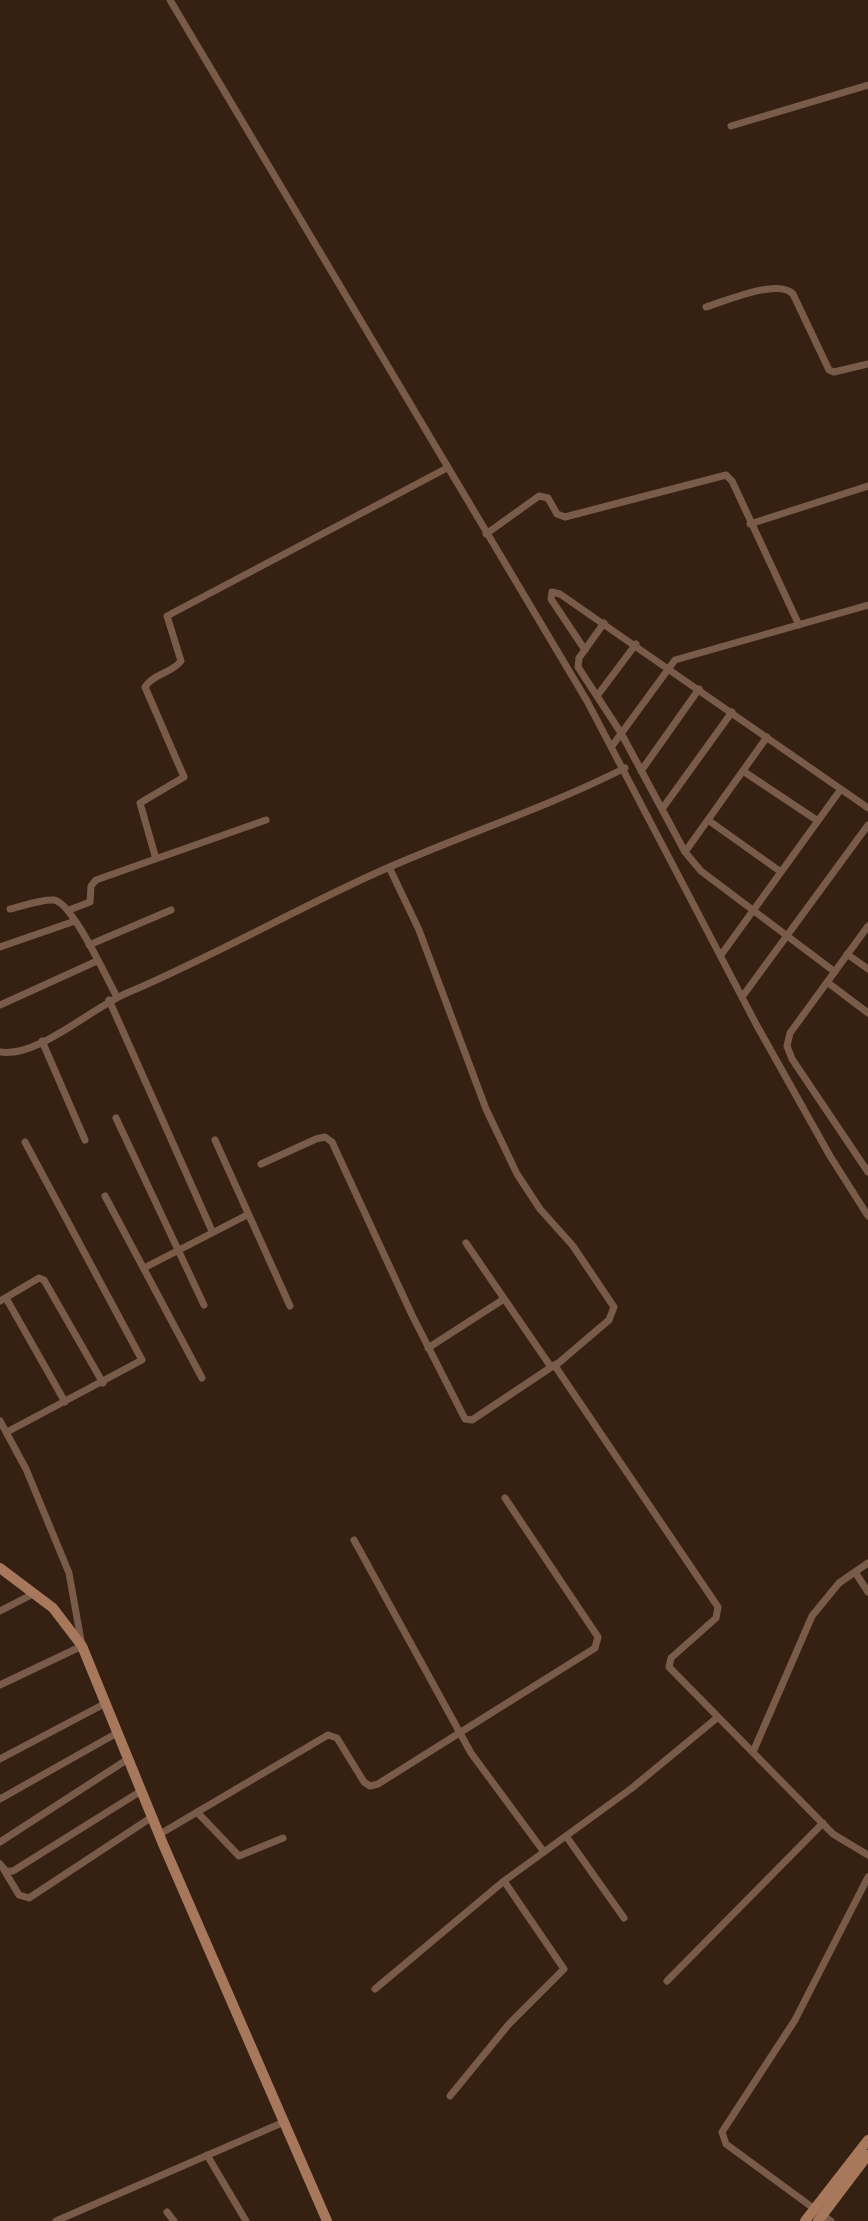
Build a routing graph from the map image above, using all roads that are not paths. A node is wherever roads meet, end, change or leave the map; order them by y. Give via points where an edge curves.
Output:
1 (170, 0) edge
2 (868, 85) edge
3 (730, 125) dead end
4 (706, 307) dead end
5 (868, 364) edge
6 (447, 468) junction
7 (868, 486) edge
8 (750, 524) junction
9 (486, 534) junction
10 (868, 605) edge
11 (604, 623) junction
12 (799, 625) junction
13 (636, 644) junction
14 (585, 650) junction
15 (667, 667) junction
16 (699, 689) junction
17 (597, 696) junction
18 (732, 712) junction
19 (621, 733) junction
20 (767, 737) junction
21 (612, 746) junction
22 (625, 768) junction
23 (641, 771) junction
24 (743, 771) junction
25 (841, 789) junction
26 (868, 808) edge
27 (662, 809) junction
28 (266, 820) dead end
29 (708, 820) junction
30 (818, 821) junction
31 (868, 825) edge
32 (685, 852) junction
33 (156, 859) junction
34 (388, 867) junction
35 (781, 872) junction
36 (10, 909) dead end
37 (69, 910) junction
38 (171, 910) dead end
39 (753, 910) junction
40 (75, 921) junction
41 (868, 926) edge
42 (788, 936) junction
43 (89, 945) junction
44 (0, 947) edge
45 (847, 954) junction
46 (721, 955) junction
47 (97, 961) junction
48 (868, 969) edge
49 (835, 972) junction
50 (827, 982) junction
51 (742, 997) junction
52 (113, 999) junction
53 (0, 1005) edge
54 (868, 1013) edge
55 (42, 1041) junction
56 (0, 1051) edge
57 (116, 1118) dead end
58 (85, 1140) dead end
59 (215, 1140) dead end
60 (25, 1142) dead end
61 (261, 1164) dead end
62 (868, 1172) edge
63 (105, 1196) dead end
64 (247, 1215) junction
65 (868, 1216) edge
66 (212, 1231) junction
67 (466, 1243) dead end
68 (178, 1248) junction
69 (144, 1268) junction
70 (3, 1299) edge
71 (504, 1299) junction
72 (204, 1305) dead end
73 (290, 1306) dead end
74 (428, 1348) junction
75 (553, 1365) junction
76 (202, 1378) dead end
77 (103, 1383) junction
78 (65, 1402) junction
79 (0, 1421) edge
80 (7, 1432) junction
81 (505, 1498) dead end
82 (354, 1540) dead end
83 (868, 1563) edge
84 (0, 1568) edge
85 (855, 1572) junction
86 (868, 1592) edge
87 (36, 1593) junction
88 (0, 1611) edge
89 (82, 1646) junction
90 (0, 1685) edge
91 (106, 1703) junction
92 (718, 1717) junction
93 (117, 1732) junction
94 (460, 1733) junction
95 (753, 1752) junction
96 (0, 1759) edge
97 (128, 1759) junction
98 (141, 1791) junction
99 (0, 1799) edge
100 (197, 1812) junction
101 (152, 1817) junction
102 (823, 1823) junction
103 (160, 1834) junction
104 (566, 1836) junction
105 (283, 1838) dead end
106 (0, 1842) edge
107 (544, 1852) junction
108 (868, 1854) edge
109 (2, 1867) edge
110 (868, 1877) edge
111 (505, 1881) junction
112 (624, 1919) dead end
113 (667, 1981) dead end
114 (375, 1989) dead end
115 (450, 2096) dead end
116 (284, 2122) junction
117 (868, 2140) edge
118 (207, 2155) junction
119 (868, 2155) edge
120 (167, 2212) dead end
121 (822, 2216) edge
122 (56, 2221) edge
123 (174, 2221) edge
124 (246, 2221) edge
125 (327, 2221) edge
126 (806, 2221) edge

1 - 6 street
2 - 3 street
4 - 5 street via 772,287 786,288 793,293 829,370
6 - 9 street
6 - 33 street via 167,616 181,663 148,681 145,688 184,777 140,803
7 - 8 street
8 - 9 street via 732,481 723,475 565,517 555,512 548,498 539,496
8 - 12 street
9 - 21 street
10 - 12 street
11 - 13 street
11 - 14 street
11 - 14 street via 560,594 551,594
12 - 15 street via 675,660
13 - 15 street
13 - 17 street
14 - 17 street via 577,665
15 - 16 street
15 - 19 street
16 - 18 street
16 - 23 street
17 - 19 street
18 - 20 street
18 - 27 street
19 - 21 street
19 - 23 street
20 - 24 street
20 - 25 street
21 - 22 street
22 - 34 street via 554,802
22 - 46 street
23 - 27 street
24 - 29 street
24 - 30 street
25 - 26 street
25 - 30 street
27 - 32 street
28 - 33 street
29 - 32 street
29 - 35 street
30 - 35 street
31 - 42 street
32 - 39 street via 701,871
33 - 37 street via 96,880 90,902
34 - 52 street via 187,968
34 - 75 street via 419,930 486,1109 517,1174 614,1307 609,1320
35 - 39 street
36 - 37 street via 53,900
37 - 40 street
38 - 43 street
39 - 42 street
39 - 46 street
40 - 43 street
40 - 44 street
41 - 45 street
42 - 49 street
42 - 51 street
43 - 47 street
45 - 48 street
45 - 49 street
46 - 51 street
47 - 52 street
47 - 53 street
49 - 50 street
50 - 54 street
50 - 62 street via 790,1033 788,1052
51 - 65 street
52 - 55 street
52 - 66 street
55 - 56 street via 16,1053
55 - 58 street
57 - 68 street
59 - 64 street
60 - 77 street via 141,1359
61 - 74 street via 316,1139 329,1139
63 - 69 street
64 - 66 street
64 - 73 street
66 - 68 street
67 - 71 street
68 - 69 street
68 - 72 street
69 - 76 street
70 - 77 street via 37,1279 44,1280
70 - 78 street
71 - 74 street
71 - 75 street
74 - 75 street via 468,1420
75 - 92 street via 718,1607 716,1618 668,1664
77 - 78 street
78 - 80 street
79 - 80 street
80 - 89 street via 69,1573
81 - 94 street via 599,1643
82 - 94 street
83 - 85 street
84 - 87 street
85 - 86 street
85 - 95 street via 832,1590 812,1616
87 - 88 street
87 - 89 street
89 - 90 street
89 - 91 street
91 - 93 street
91 - 96 street
92 - 95 street
92 - 104 street
93 - 97 street
93 - 99 street
94 - 100 street via 370,1786 337,1738 328,1735
94 - 107 street
95 - 102 street
97 - 98 street
97 - 106 street
98 - 101 street
98 - 109 street via 13,1871
100 - 103 street
100 - 105 street via 239,1856
101 - 103 street
101 - 109 street via 29,1898 19,1895
102 - 108 street via 841,1840
102 - 113 street
103 - 116 street
104 - 107 street
104 - 112 street
107 - 111 street
110 - 121 street via 794,2020 722,2132 726,2144
111 - 114 street
111 - 115 street via 563,1972 503,2031
116 - 118 street
116 - 125 street
117 - 121 street
118 - 122 street
118 - 124 street
119 - 121 street
120 - 123 street
121 - 126 street

